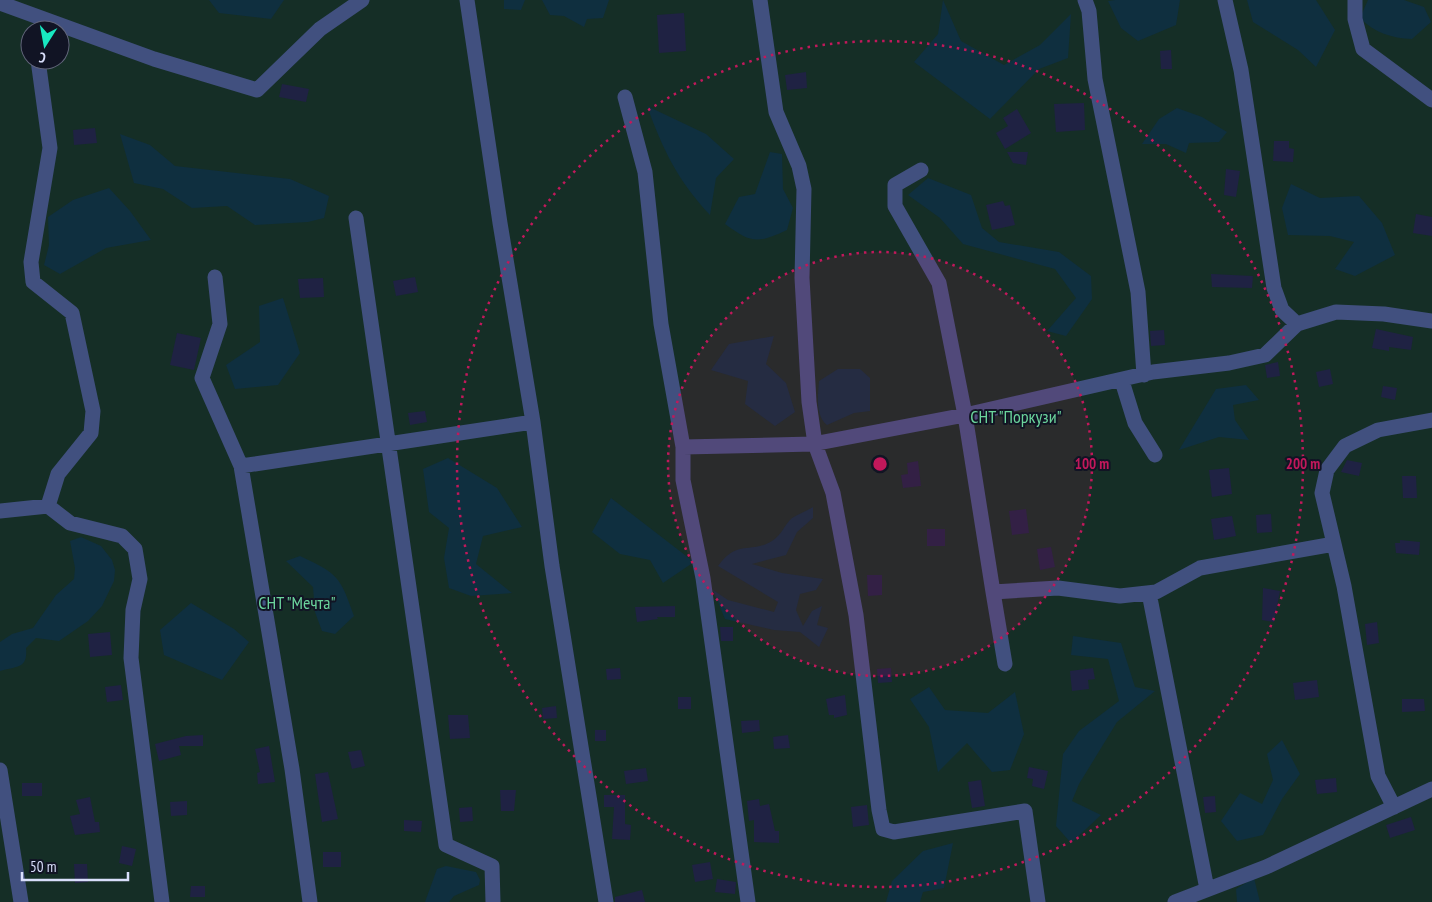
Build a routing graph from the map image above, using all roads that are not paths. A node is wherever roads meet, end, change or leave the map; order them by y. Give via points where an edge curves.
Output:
1 (362, 0) edge
2 (467, 0) edge
3 (760, 0) edge
4 (1085, 0) edge
5 (1226, 0) edge
6 (1355, 0) edge
7 (0, 3) edge
8 (32, 20) edge
9 (70, 33) edge
10 (39, 70) edge
11 (625, 98) dead end
12 (1432, 100) edge
13 (921, 170) dead end
14 (356, 218) dead end
15 (215, 277) dead end
16 (1432, 321) edge
17 (1296, 324) junction
18 (1144, 375) junction
19 (1122, 381) junction
20 (965, 415) junction
21 (1432, 420) edge
22 (534, 422) junction
23 (815, 444) junction
24 (390, 445) junction
25 (683, 447) junction
26 (1155, 455) dead end
27 (241, 466) junction
28 (48, 506) junction
29 (0, 511) edge
30 (1334, 544) junction
31 (993, 592) junction
32 (1149, 593) junction
33 (1006, 664) dead end
34 (0, 770) edge
35 (1432, 789) edge
36 (1394, 807) junction
37 (1207, 889) junction
38 (21, 902) edge
39 (162, 902) edge
40 (310, 902) edge
41 (493, 902) edge
42 (606, 902) edge
43 (748, 902) edge
44 (1038, 902) edge
45 (1175, 902) edge

1 - 9 street via 320,29 258,90
2 - 22 street
3 - 23 street via 776,112 799,166 804,189 802,278 809,402
4 - 18 street via 1089,11 1095,80 1138,292
5 - 17 street via 1241,70 1274,288 1282,310
6 - 12 street via 1355,19 1363,49
7 - 8 street
10 - 28 street via 50,148 31,262 33,282 72,313 94,410 91,433 58,474
11 - 25 street via 645,172 661,324
13 - 20 street via 895,185 896,206 939,283
14 - 24 street
15 - 27 street via 220,324 202,378
16 - 17 street via 1336,312
17 - 18 street via 1265,355
18 - 19 street
19 - 20 street
19 - 26 street via 1135,423
20 - 23 street
20 - 31 street
21 - 30 street via 1378,430 1345,446 1327,470 1322,493
22 - 24 street
22 - 42 street via 552,566
23 - 25 street
23 - 44 street via 834,493 856,615 883,829 894,832 1025,811
24 - 27 street
24 - 41 street via 446,845 492,866
25 - 43 street via 683,480 703,578
27 - 40 street
28 - 29 street
28 - 39 street via 70,523 122,536 135,549 140,579 131,658
30 - 32 street via 1200,568
30 - 36 street via 1378,776
31 - 32 street via 1058,588 1120,596
31 - 33 street
32 - 37 street
34 - 38 street
35 - 36 street
36 - 37 street via 1266,867
37 - 45 street

